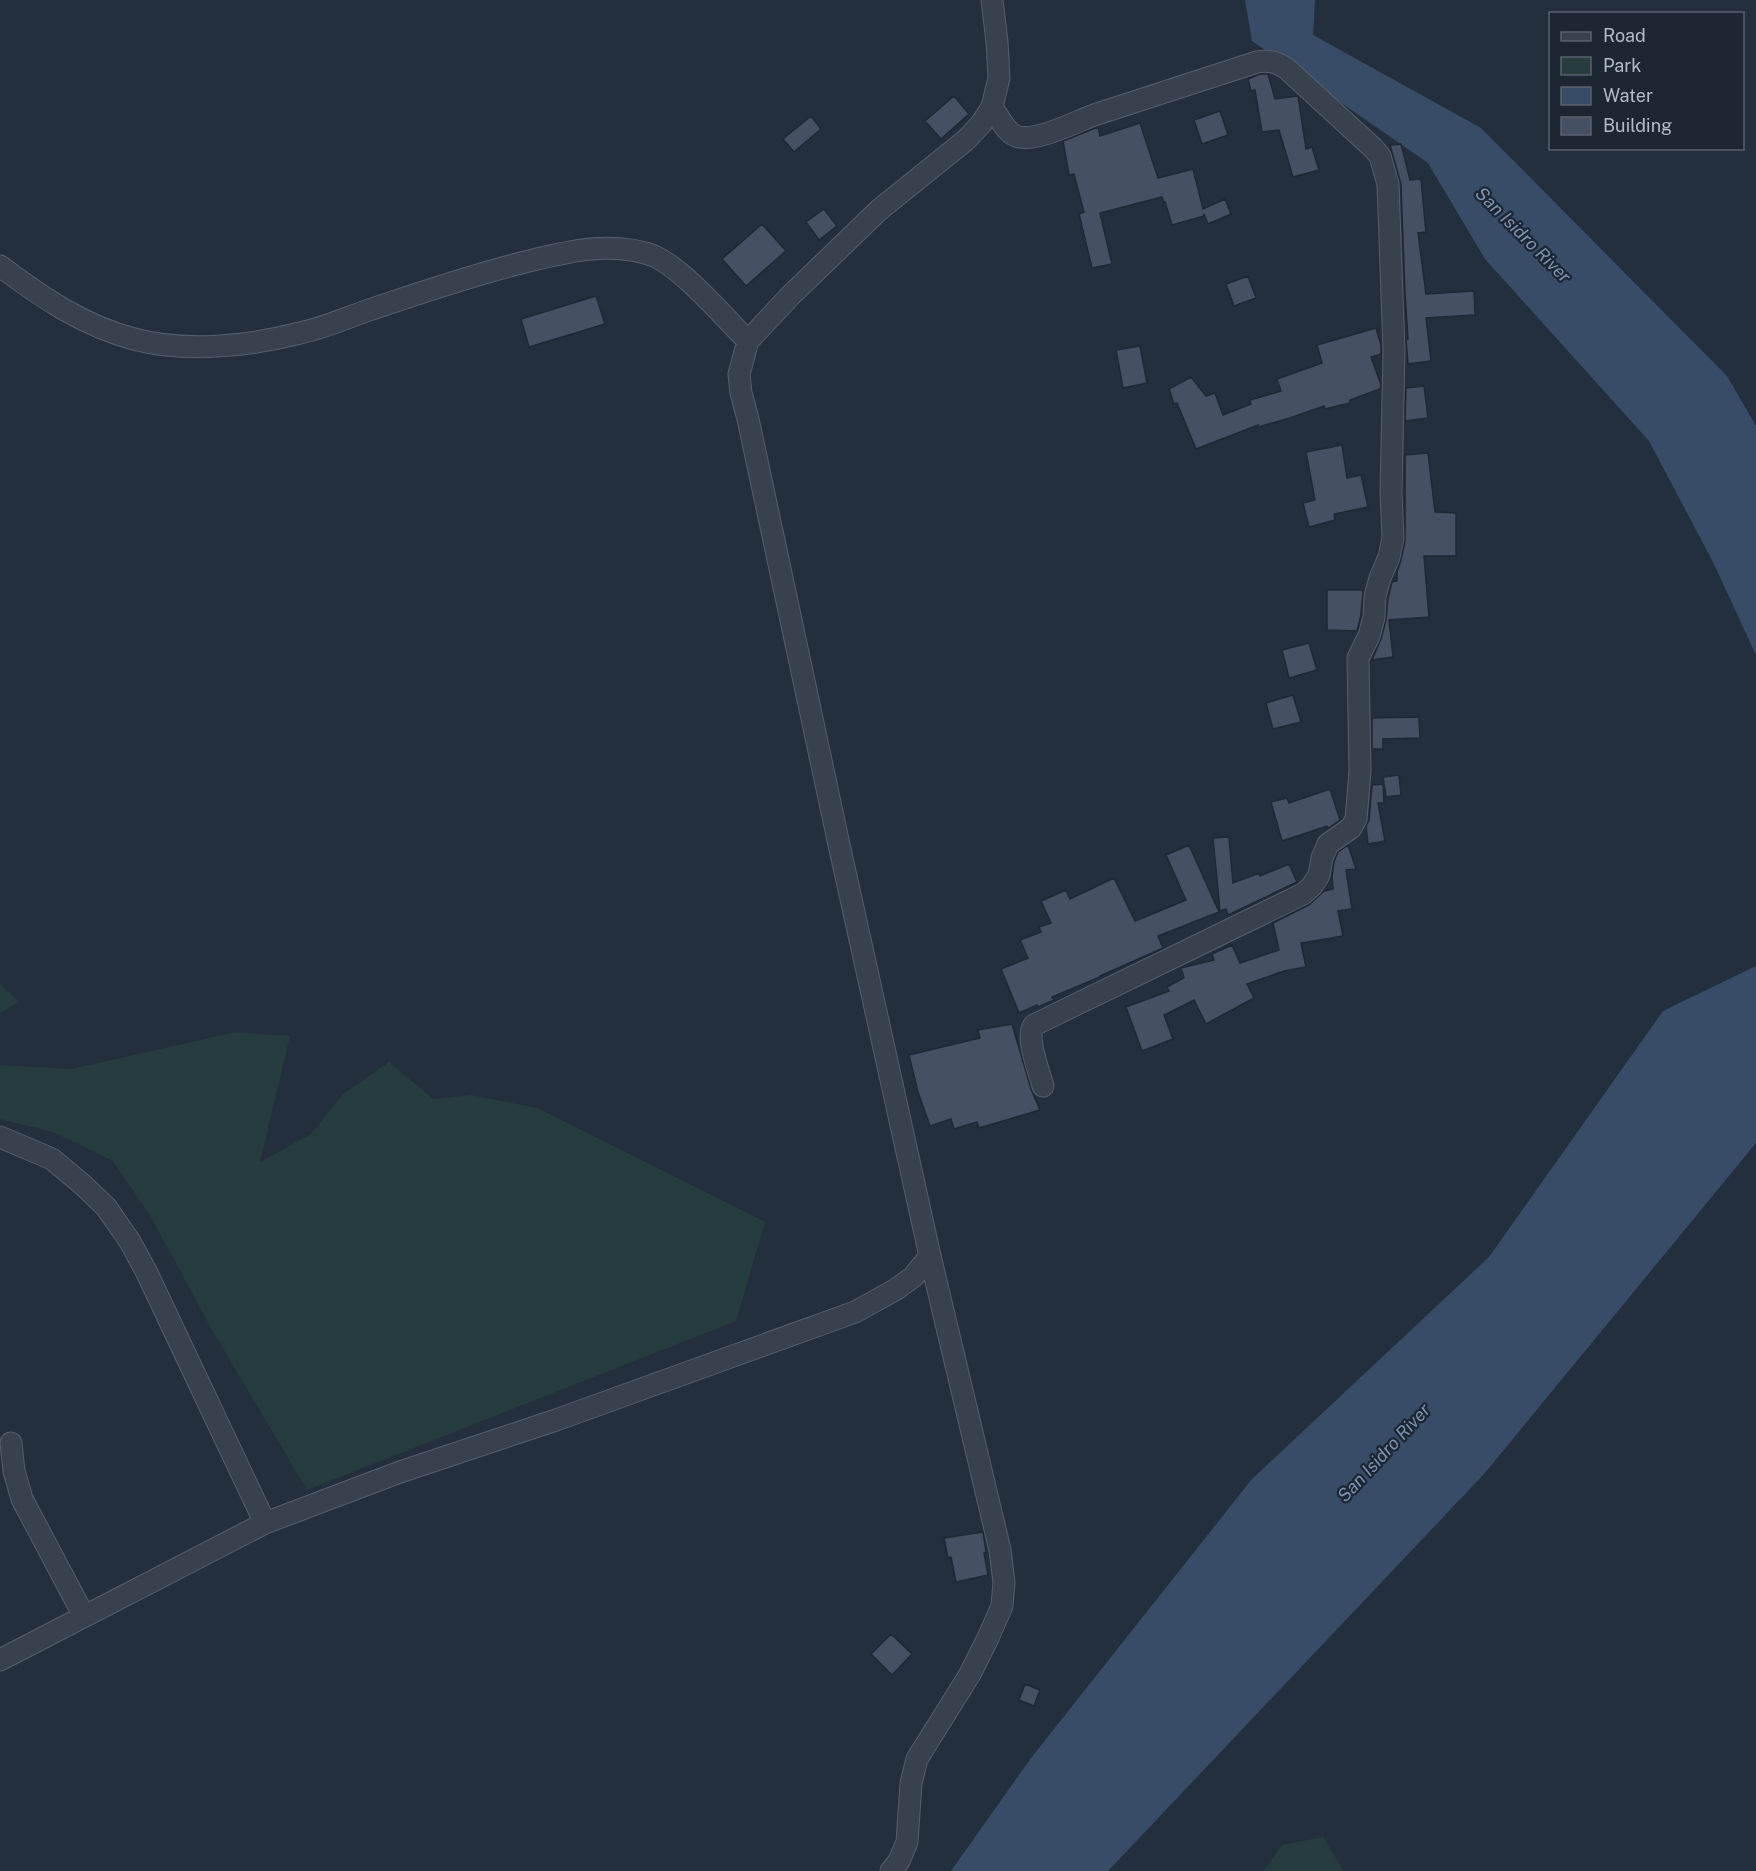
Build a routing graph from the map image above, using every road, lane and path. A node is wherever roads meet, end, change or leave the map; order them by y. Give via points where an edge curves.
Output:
1 (992, 0) edge
2 (992, 107) junction
3 (0, 266) edge
4 (748, 340) junction
5 (1043, 1086) dead end
6 (0, 1137) edge
7 (930, 1256) junction
8 (11, 1443) dead end
9 (265, 1523) junction
10 (84, 1616) junction
11 (0, 1660) edge
12 (891, 1871) edge

1 - 2 street via 999,78
2 - 4 street via 966,140 879,210
2 - 5 street via 1011,134 1030,137 1257,62 1276,62 1373,148 1380,156 1388,184 1394,351 1393,538 1369,636 1358,658 1360,771 1356,819 1351,828 1328,844 1319,875 1304,894 1035,1025 1030,1040
3 - 4 street via 50,303 108,331 155,344 193,347 301,333 562,252 626,249 655,257 679,273
4 - 7 street via 739,374 741,393
6 - 9 street via 52,1159 76,1178 106,1207 129,1240
7 - 9 street via 913,1277 855,1312
7 - 12 street via 1000,1550 1004,1582 1002,1606 988,1638 917,1759 911,1783 907,1842
8 - 10 street via 22,1499
9 - 10 street
10 - 11 street

